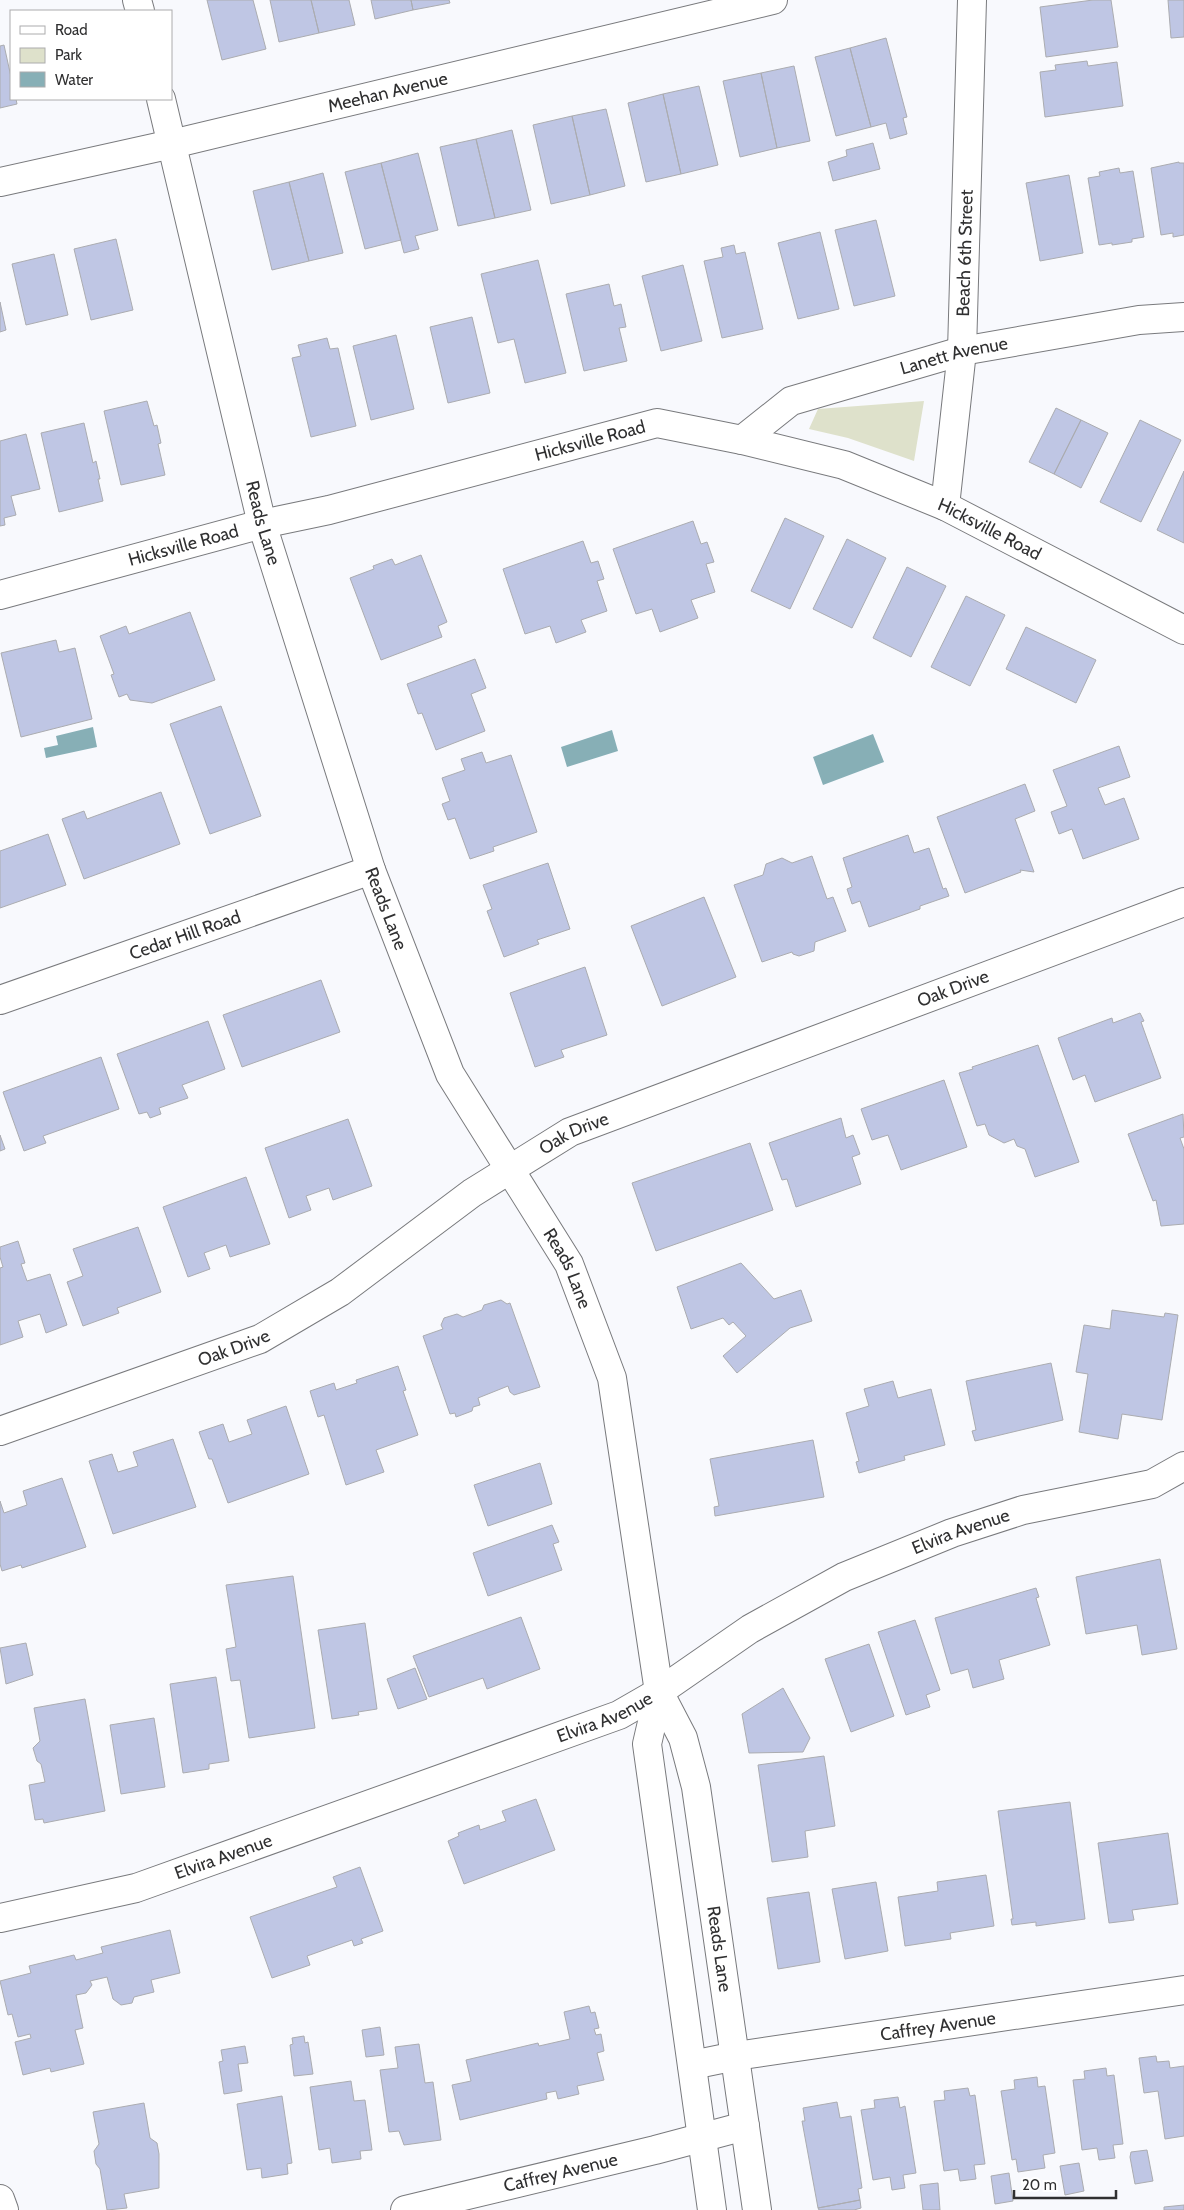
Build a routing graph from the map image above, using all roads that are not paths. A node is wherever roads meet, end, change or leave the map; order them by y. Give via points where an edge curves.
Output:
1 (773, 0) edge
2 (972, 0) edge
3 (161, 100) edge
4 (172, 144) junction
5 (0, 182) edge
6 (1184, 317) edge
7 (962, 351) junction
8 (742, 440) junction
9 (945, 506) junction
10 (262, 524) junction
11 (0, 594) edge
12 (1184, 630) edge
13 (371, 870) junction
14 (1184, 902) edge
15 (0, 1000) edge
16 (510, 1170) junction
17 (0, 1431) edge
18 (1184, 1466) edge
19 (659, 1692) junction
20 (0, 1918) edge
21 (1184, 1990) edge
22 (736, 2056) junction
23 (692, 2065) junction
24 (745, 2126) junction
25 (702, 2138) junction
26 (0, 2199) edge
27 (4, 2210) edge
28 (405, 2210) edge
29 (712, 2210) edge
30 (757, 2210) edge

1 - 4 street, Meehan Avenue
2 - 7 street, Beach 6th Street
3 - 4 street, Reads Lane
4 - 5 street, Meehan Avenue
4 - 10 street, Reads Lane
6 - 7 street, Lanett Avenue via 1139,320
7 - 8 street, Lanett Avenue via 791,401
7 - 9 street, Beach 6th Street
8 - 9 street, Hicksville Road via 844,465
8 - 10 street, Hicksville Road via 657,423 329,510
9 - 12 street, Hicksville Road
10 - 11 street, Hicksville Road
10 - 13 street, Reads Lane
13 - 15 street, Cedar Hill Road
13 - 16 street, Reads Lane via 450,1074
14 - 16 street, Oak Drive via 570,1132
16 - 17 street, Oak Drive via 449,1209 340,1292 260,1339
16 - 19 street, Reads Lane via 569,1264 612,1378
18 - 19 street, Elvira Avenue via 1152,1484 1023,1510 952,1532 844,1577 750,1629
19 - 20 street, Elvira Avenue via 619,1715 136,1888
19 - 22 street, Reads Lane via 683,1738 696,1787
19 - 23 street, Reads Lane via 647,1744
21 - 22 street, Caffrey Avenue
22 - 23 street, Caffrey Avenue
22 - 24 street, Reads Lane
23 - 25 street, Reads Lane
24 - 25 street, Caffrey Avenue
24 - 30 street, Reads Lane
25 - 28 street, Caffrey Avenue
25 - 29 street, Reads Lane
26 - 27 street

